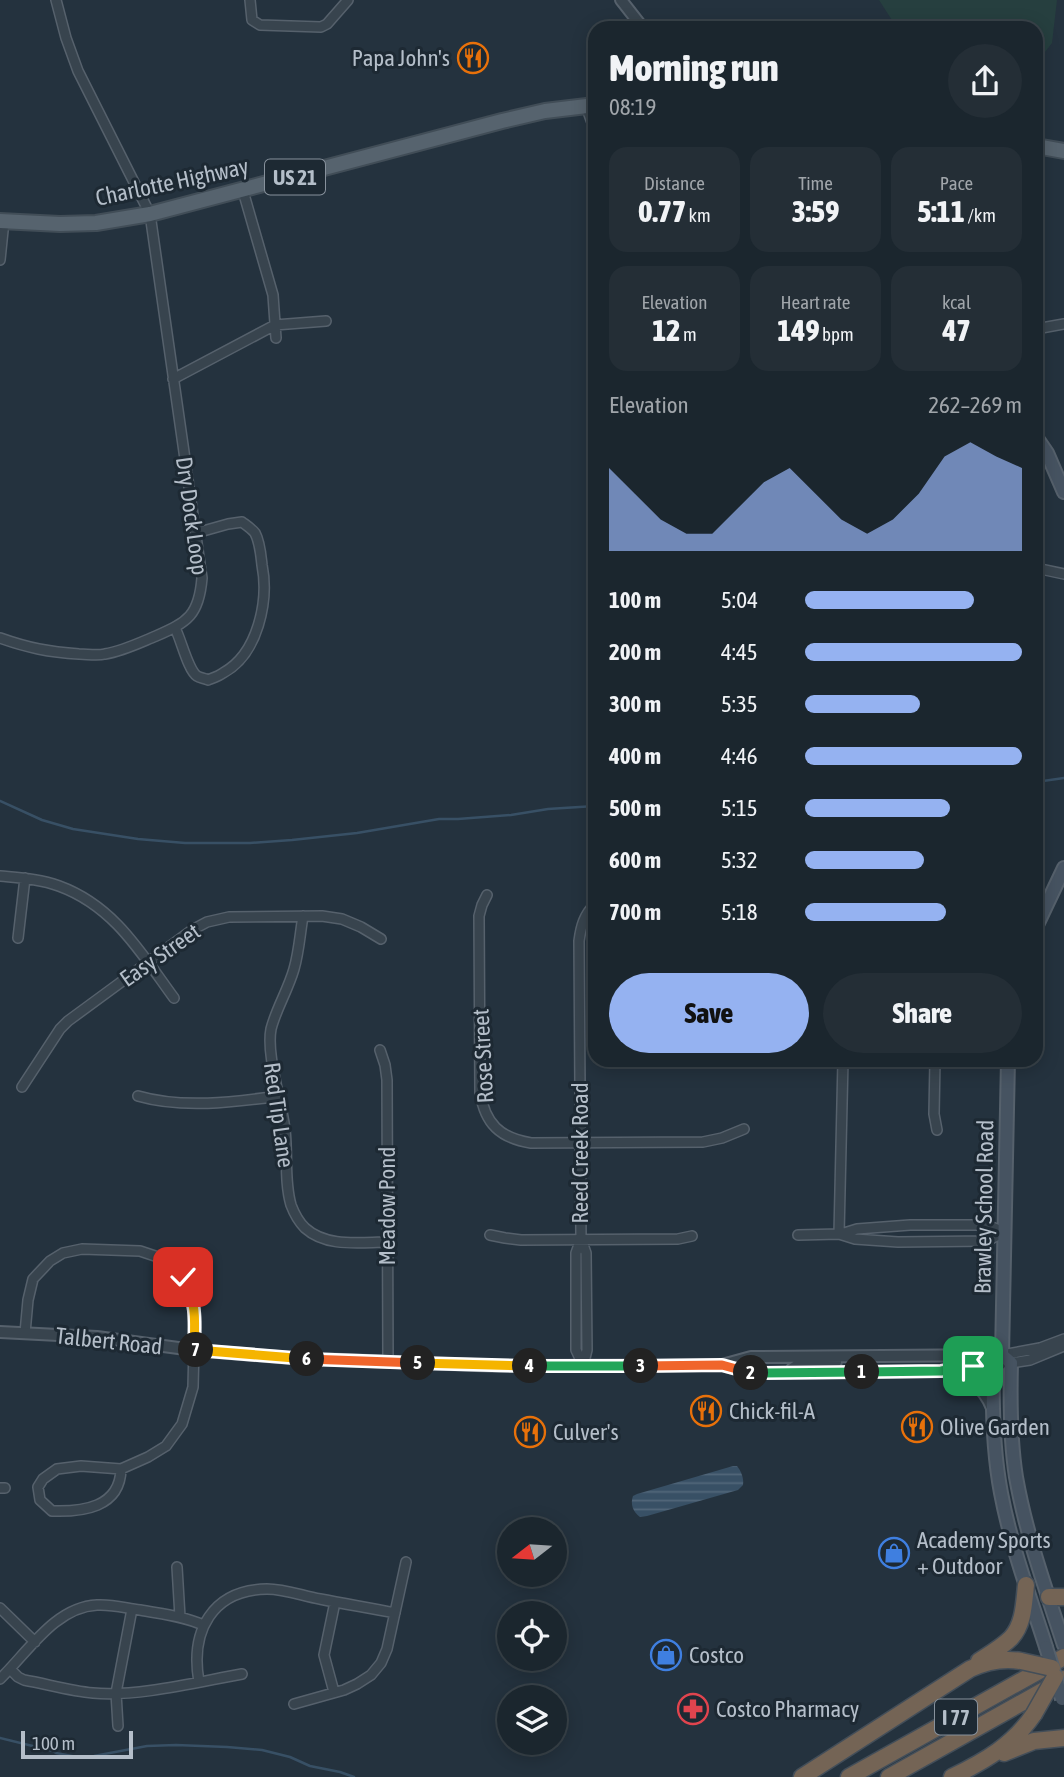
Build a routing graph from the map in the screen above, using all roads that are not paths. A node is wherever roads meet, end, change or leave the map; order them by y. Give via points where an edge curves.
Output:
1 (56, 0) edge
2 (250, 0) edge
3 (348, 0) edge
4 (621, 0) edge
5 (638, 21) edge
6 (588, 106) edge
7 (1043, 147) edge
8 (1064, 150) edge
9 (243, 191) junction
10 (150, 214) junction
11 (2, 221) edge
12 (0, 260) edge
13 (326, 321) dead end
14 (1064, 324) edge
15 (275, 325) junction
16 (1043, 328) edge
17 (276, 338) dead end
18 (173, 379) junction
19 (1043, 447) edge
20 (1064, 492) edge
21 (196, 533) junction
22 (1043, 570) edge
23 (1064, 574) edge
24 (175, 628) junction
25 (0, 638) edge
26 (1064, 868) edge
27 (0, 876) edge
28 (26, 878) junction
29 (487, 895) dead end
30 (1043, 912) edge
31 (588, 913) edge
32 (303, 916) junction
33 (18, 938) dead end
34 (381, 939) dead end
35 (148, 962) junction
36 (174, 998) dead end
37 (380, 1050) dead end
38 (843, 1067) edge
39 (935, 1067) edge
40 (1008, 1067) edge
41 (22, 1087) dead end
42 (138, 1096) dead end
43 (279, 1096) junction
44 (744, 1129) dead end
45 (937, 1130) dead end
46 (580, 1143) junction
47 (1004, 1232) junction
48 (490, 1234) dead end
49 (839, 1234) junction
50 (798, 1235) dead end
51 (692, 1236) dead end
52 (581, 1239) junction
53 (388, 1242) junction
54 (0, 1332) edge
55 (25, 1333) junction
56 (1064, 1339) edge
57 (1064, 1346) edge
58 (194, 1350) junction
59 (877, 1356) junction
60 (1006, 1359) junction
61 (388, 1363) junction
62 (722, 1365) junction
63 (992, 1365) junction
64 (583, 1366) junction
65 (941, 1371) junction
66 (790, 1373) junction
67 (992, 1409) junction
68 (121, 1469) junction
69 (406, 1562) dead end
70 (177, 1567) dead end
71 (1026, 1585) junction
72 (1057, 1597) edge
73 (335, 1602) junction
74 (0, 1608) edge
75 (132, 1609) junction
76 (395, 1613) junction
77 (180, 1617) junction
78 (203, 1625) junction
79 (1063, 1641) edge
80 (35, 1642) junction
81 (10, 1669) junction
82 (970, 1669) junction
83 (1060, 1669) edge
84 (242, 1674) dead end
85 (0, 1679) edge
86 (199, 1682) junction
87 (334, 1692) junction
88 (116, 1693) junction
89 (1063, 1702) edge
90 (294, 1704) dead end
91 (118, 1726) dead end
92 (1064, 1738) edge
93 (985, 1760) junction
94 (802, 1777) edge
95 (849, 1777) edge
96 (889, 1777) edge
97 (952, 1777) edge

1 - 10 street, Dry Dock Loop via 78,71
2 - 3 street via 252,20 260,25 321,27
4 - 5 street
6 - 9 main road, Charlotte Highway / US 21 via 502,121
7 - 8 main road
9 - 10 main road, Charlotte Highway / US 21
9 - 15 street via 269,279
10 - 11 main road, Charlotte Highway / US 21 via 96,223
10 - 18 street, Dry Dock Loop
11 - 12 street
13 - 15 street
14 - 16 street
15 - 17 street
15 - 18 street
18 - 21 street, Dry Dock Loop
19 - 20 main road
21 - 24 street, Dry Dock Loop via 201,597 188,618
21 - 24 street via 242,522 254,532 264,576 260,621 239,660 208,680 197,676 188,664
22 - 23 street
24 - 25 street, Dry Dock Loop via 102,655 29,648
26 - 30 main road
27 - 28 street
28 - 33 street
28 - 35 street via 85,898 123,929
29 - 46 street, Rose Street via 479,916 483,1108 490,1122 516,1140
31 - 46 street, Reed Creek Road via 579,941
32 - 34 street, Easy Street via 342,919
32 - 35 street, Easy Street via 215,920 192,930
32 - 43 street, Red Tip Lane via 295,967 271,1030
35 - 36 street
35 - 41 street, Easy Street via 68,1021
37 - 53 street, Meadow Pond via 387,1080
38 - 49 street
39 - 45 street
40 - 47 main road, Brawley School Road
42 - 43 street via 218,1103
43 - 53 street, Red Tip Lane via 289,1193 299,1220 326,1240
44 - 46 street, Rose Street via 703,1142
46 - 52 street, Reed Creek Road
47 - 49 street via 987,1225 923,1225
47 - 49 street via 987,1241 898,1242
47 - 60 main road, Brawley School Road
48 - 52 street via 521,1240
49 - 50 street
51 - 52 street
52 - 64 street, Reed Creek Road via 586,1253 587,1350
53 - 61 street, Meadow Pond
54 - 55 street, Talbert Road
55 - 58 street, Talbert Road
55 - 58 street via 30,1286 50,1261 82,1249 133,1251 164,1259 183,1277 195,1308
56 - 60 street
57 - 60 street via 1030,1360
58 - 61 street, Talbert Road
58 - 68 street via 193,1387 182,1424 166,1446
59 - 60 street, Talbert Road
59 - 62 street, Talbert Road via 751,1357
59 - 66 street via 798,1365
60 - 63 main road
60 - 72 main road, Brawley School Road via 1016,1476 1028,1529
61 - 64 street, Talbert Road
62 - 64 street, Talbert Road
62 - 66 street, Talbert Road via 751,1373
63 - 65 street, Talbert Road
63 - 67 main road
65 - 66 street, Talbert Road
65 - 67 street via 974,1382
67 - 71 main road via 1001,1493
68 - 68 street via 116,1491 90,1508 51,1511 40,1500 38,1487 57,1469
69 - 76 street
70 - 77 street
71 - 82 highway via 1016,1631
71 - 83 main road, bridge via 1046,1647
72 - 79 main road, Brawley School Road
73 - 76 street
73 - 78 street via 255,1590 220,1605
73 - 87 street via 324,1655
74 - 80 street
75 - 77 street
75 - 80 street via 81,1607 66,1614
75 - 88 street
76 - 87 street via 381,1663 357,1684
77 - 78 street
78 - 86 street via 196,1652
80 - 81 street
81 - 85 street
81 - 88 street via 24,1680
82 - 83 highway, bridge via 1007,1660
82 - 94 highway
83 - 89 main road, bridge
83 - 93 highway, bridge via 1027,1725
83 - 95 highway, I 77
83 - 96 highway, I 77
84 - 86 street
86 - 88 street
87 - 90 street
88 - 91 street
92 - 93 highway via 1034,1741
93 - 97 highway

